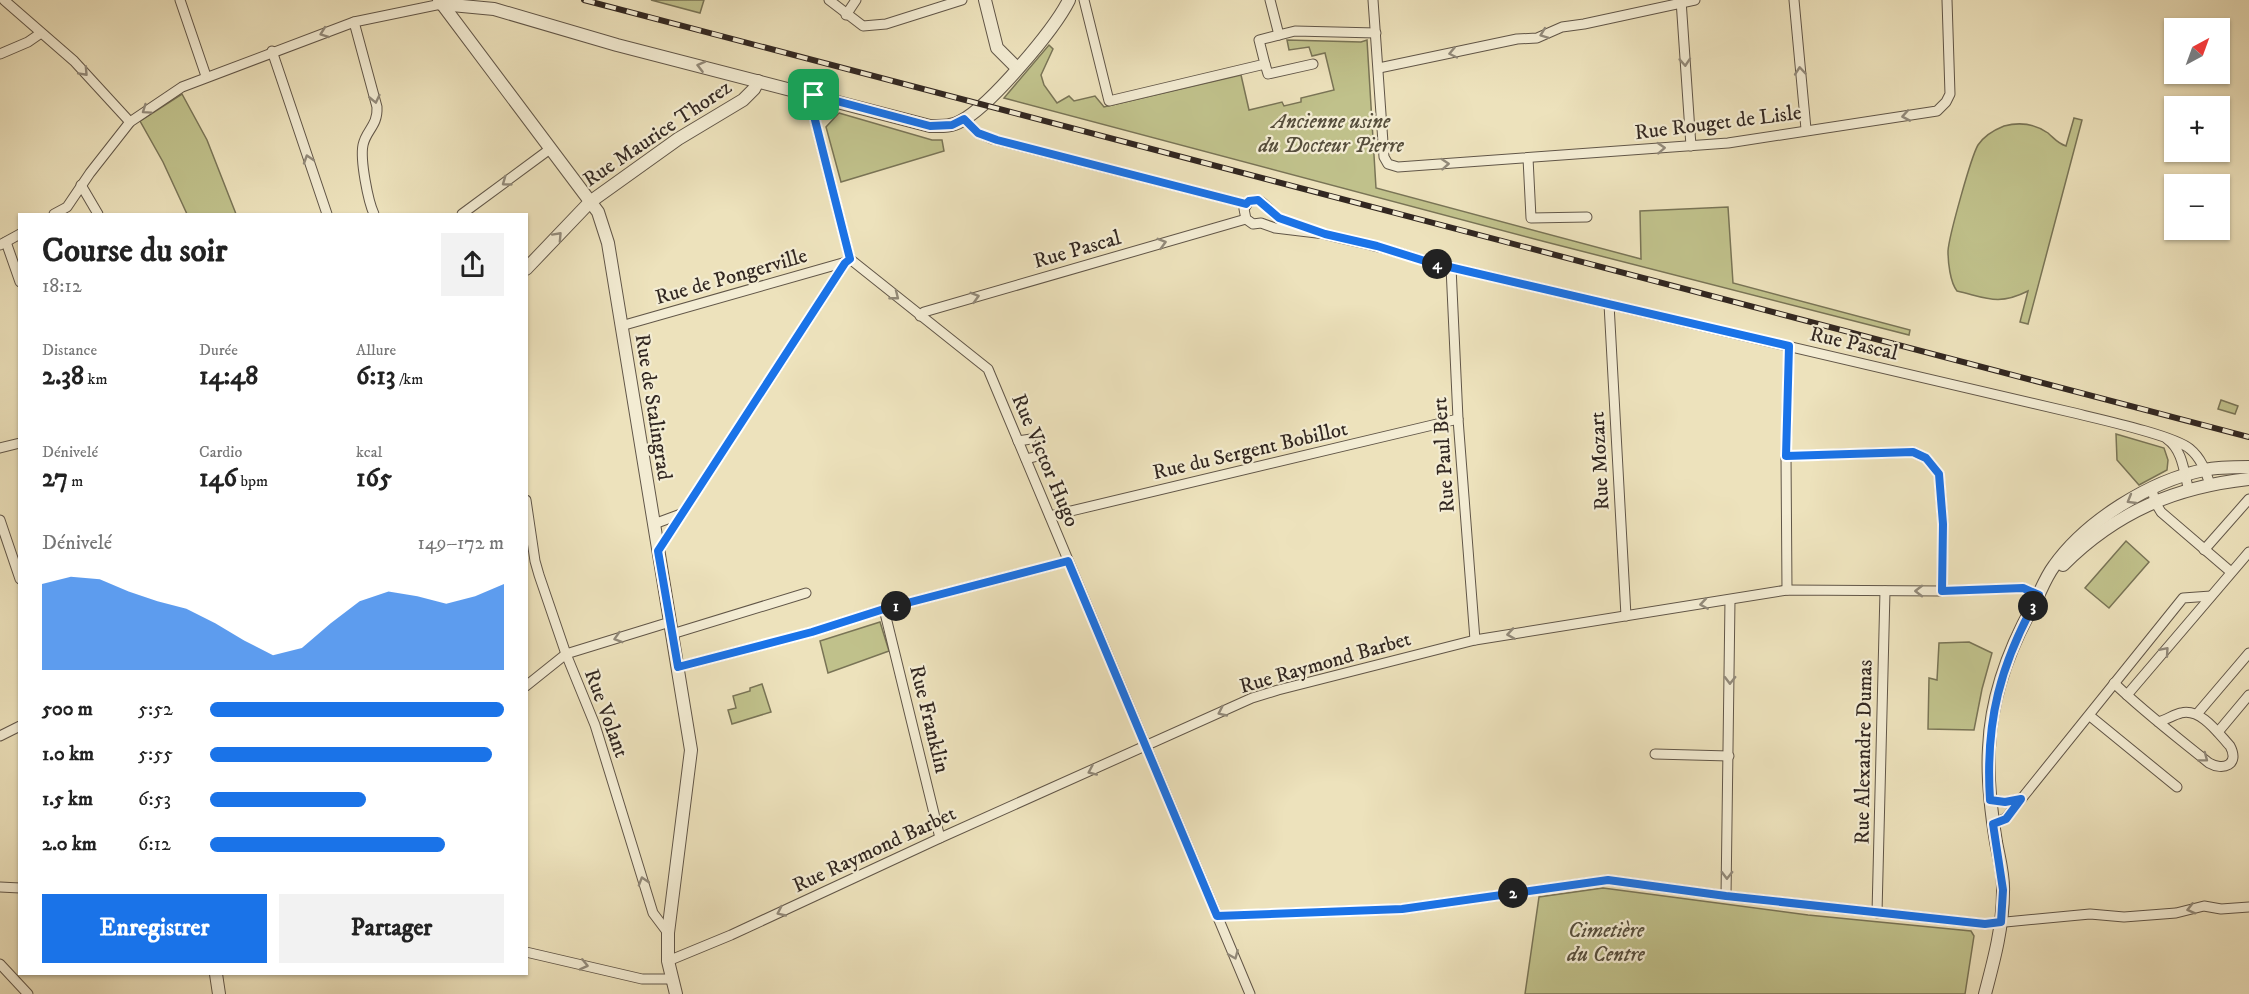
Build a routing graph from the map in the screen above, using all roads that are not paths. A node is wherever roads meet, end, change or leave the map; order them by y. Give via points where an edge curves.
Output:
1 (4, 0) edge
2 (180, 0) edge
3 (830, 0) edge
4 (856, 0) edge
5 (962, 0) edge
6 (984, 0) edge
7 (1069, 0) edge
8 (1084, 0) edge
9 (1270, 0) edge
10 (1373, 0) edge
11 (1695, 0) edge
12 (1794, 0) edge
13 (1947, 0) edge
14 (440, 2) edge
15 (1681, 2) edge
16 (846, 15) junction
17 (354, 22) junction
18 (40, 33) junction
19 (1376, 33) junction
20 (1279, 35) junction
21 (272, 51) junction
22 (0, 54) edge
23 (1265, 64) junction
24 (1313, 64) dead end
25 (1017, 68) junction
26 (1379, 68) junction
27 (206, 76) junction
28 (758, 81) junction
29 (814, 95) junction
30 (964, 119) junction
31 (130, 122) junction
32 (1806, 129) junction
33 (1691, 146) junction
34 (550, 149) junction
35 (1528, 158) junction
36 (81, 185) junction
37 (590, 202) junction
38 (1246, 204) junction
39 (1268, 210) junction
40 (56, 213) edge
41 (97, 213) edge
42 (327, 213) edge
43 (374, 213) edge
44 (463, 213) edge
45 (1587, 217) dead end
46 (1246, 219) junction
47 (1261, 223) junction
48 (1325, 234) junction
49 (18, 235) edge
50 (3, 243) edge
51 (848, 261) junction
52 (528, 267) edge
53 (1450, 267) junction
54 (18, 277) edge
55 (1609, 304) junction
56 (921, 316) junction
57 (621, 326) junction
58 (1789, 346) junction
59 (1458, 419) junction
60 (2165, 438) junction
61 (1031, 439) dead end
62 (1018, 441) junction
63 (18, 444) edge
64 (0, 448) edge
65 (1038, 456) dead end
66 (1786, 456) junction
67 (1026, 459) junction
68 (2249, 467) edge
69 (2205, 470) junction
70 (2184, 475) junction
71 (2249, 479) edge
72 (2210, 485) junction
73 (2152, 489) junction
74 (2189, 491) junction
75 (2249, 499) edge
76 (2155, 502) junction
77 (684, 513) junction
78 (528, 514) edge
79 (1050, 516) junction
80 (0, 520) edge
81 (654, 524) junction
82 (2204, 550) junction
83 (658, 551) junction
84 (2249, 552) edge
85 (1068, 561) junction
86 (2231, 572) junction
87 (18, 573) edge
88 (2045, 583) junction
89 (1787, 590) junction
90 (1885, 591) junction
91 (1942, 591) junction
92 (806, 593) dead end
93 (2039, 595) junction
94 (2211, 596) junction
95 (1730, 600) junction
96 (884, 609) junction
97 (1626, 616) junction
98 (671, 628) junction
99 (1475, 640) junction
100 (2249, 653) edge
101 (566, 654) junction
102 (678, 667) junction
103 (2114, 683) junction
104 (528, 684) edge
105 (2127, 695) junction
106 (2249, 695) edge
107 (2197, 714) junction
108 (2090, 716) junction
109 (2158, 722) junction
110 (18, 727) edge
111 (2218, 732) junction
112 (0, 736) edge
113 (1146, 747) junction
114 (1655, 754) dead end
115 (1729, 756) junction
116 (2177, 787) dead end
117 (2021, 799) junction
118 (1990, 800) junction
119 (1993, 824) junction
120 (940, 838) junction
121 (0, 887) edge
122 (18, 888) edge
123 (1726, 896) junction
124 (2249, 907) edge
125 (1877, 913) junction
126 (1217, 916) junction
127 (2001, 922) junction
128 (668, 933) junction
129 (528, 952) edge
130 (668, 962) junction
131 (0, 964) edge
132 (216, 975) edge
133 (672, 980) junction
134 (28, 994) edge
135 (219, 994) edge
136 (676, 994) edge
137 (1250, 994) edge
138 (1985, 994) edge

1 - 18 street
2 - 27 street
3 - 16 street
4 - 16 street
5 - 16 street via 886,24 863,26
6 - 25 street via 997,48
7 - 25 street via 1050,30
8 - 23 street via 1109,101
9 - 20 street
10 - 19 street
11 - 15 street
32 -> 12 street
13 -> 32 street, Rue Rouget de Lisle via 1949,88 1946,102 1937,111
14 - 17 street
28 -> 14 street via 494,9
14 - 34 street, Rue de Stalingrad
15 -> 26 street via 1562,27 1537,38
15 -> 33 street
17 -> 21 street
17 -> 43 street via 377,107 377,119 363,147 367,194
18 - 22 street
18 -> 31 street via 74,61
19 - 20 street via 1295,31
19 - 26 street
20 - 23 street via 1259,40
21 - 27 street
42 -> 21 street
23 - 24 street via 1268,74
25 - 30 street
26 -> 35 street, Rue Rouget de Lisle via 1384,157 1388,164
27 -> 31 street via 182,87
28 - 29 street
28 - 37 street, Rue Maurice Thorez via 743,100 678,138
29 - 30 street via 930,126 952,125
29 - 51 street via 813,112
30 - 38 street via 978,133 992,139
31 - 36 street
32 - 33 street, Rue Rouget de Lisle via 1794,134
35 -> 33 street, Rue Rouget de Lisle
34 - 37 street, Rue de Stalingrad
34 -> 44 street
35 - 45 street via 1531,218
36 - 40 street via 67,207
36 - 41 street
52 -> 37 street, Rue Maurice Thorez
37 - 57 street, Rue de Stalingrad via 601,219 608,243
38 - 39 street, Rue Pascal via 1258,200
38 - 46 street
39 - 47 street
39 - 48 street, Rue Pascal via 1279,218
46 - 47 street, Rue Pascal via 1252,224
56 -> 46 street, Rue Pascal
47 - 48 street, Rue Pascal
48 - 53 street, Rue Pascal
49 - 50 street
50 - 54 street
51 -> 56 street, Rue Victor Hugo
51 - 57 street, Rue de Pongerville
51 - 77 street
53 - 55 street, Rue Pascal
53 - 59 street, Rue Paul Bert
55 - 58 street, Rue Pascal
55 - 97 street, Rue Mozart
56 - 62 street, Rue Victor Hugo via 987,369
57 - 81 street, Rue de Stalingrad
58 - 60 street, Rue Pascal
58 - 66 street
59 - 79 street, Rue du Sergent Bobillot
59 - 99 street, Rue Paul Bert
60 - 69 street, Rue Pascal via 2191,449
60 - 70 street via 2180,456
61 - 62 street
62 - 67 street, Rue Victor Hugo
63 - 64 street
65 - 67 street
66 - 89 street
66 - 91 street via 1913,452 1926,458 1939,474
67 - 79 street, Rue Victor Hugo
68 - 69 street
69 - 70 street
69 - 72 street, Rue Pascal
70 - 73 street
70 - 74 street
71 - 72 street
72 - 74 street
73 - 76 street
73 -> 88 street via 2113,510 2084,533 2052,568
74 - 76 street
75 - 82 street
76 - 82 street
76 - 88 street via 2102,530
77 - 81 street
77 - 83 street
78 - 101 street, Rue Volant via 535,561
79 - 85 street, Rue Victor Hugo
80 - 87 street
81 - 83 street, Rue de Stalingrad
82 - 86 street
83 - 98 street, Rue de Stalingrad
84 - 86 street
85 - 96 street
85 - 113 street, Rue Victor Hugo
86 - 94 street
88 - 93 street
89 - 90 street, Rue Raymond Barbet
89 - 95 street, Rue Raymond Barbet
91 -> 90 street, Rue Raymond Barbet
90 - 125 street, Rue Alexandre Dumas
91 - 93 street, Rue Raymond Barbet via 2023,588
92 - 98 street
93 - 118 street via 2013,646 1994,709 1989,746
94 - 103 street via 2183,598
105 -> 94 street
95 -> 97 street, Rue Raymond Barbet
95 -> 115 street
96 - 102 street
96 - 120 street, Rue Franklin
97 -> 99 street, Rue Raymond Barbet
98 -> 101 street
98 - 102 street, Rue de Stalingrad
99 -> 113 street, Rue Raymond Barbet via 1262,694
100 - 107 street
101 - 104 street
128 -> 101 street, Rue Volant via 653,914 595,725
102 - 128 street, Rue de Stalingrad via 691,750
103 - 105 street
103 - 108 street
105 - 109 street
106 - 111 street
107 - 109 street via 2181,712
107 - 111 street
108 - 116 street
108 - 117 street
109 -> 111 street via 2219,768 2232,761 2233,751
110 - 112 street
113 -> 120 street, Rue Raymond Barbet
113 - 126 street, Rue Victor Hugo
114 - 115 street
115 -> 123 street
117 - 118 street
117 - 119 street via 2006,819
118 - 119 street
119 - 127 street via 2003,890
120 -> 130 street, Rue Raymond Barbet
121 - 122 street
123 - 125 street
123 - 126 street via 1608,880 1402,909
124 -> 127 street via 2204,906 2176,913 2124,917 2090,914
125 - 127 street via 1985,924
126 -> 137 street, Rue Victor Hugo
127 - 138 street
128 - 130 street, Rue de Stalingrad
129 -> 133 street via 642,979
130 - 133 street, Rue de Stalingrad
131 - 134 street
132 - 135 street
133 - 136 street, Rue de Stalingrad

